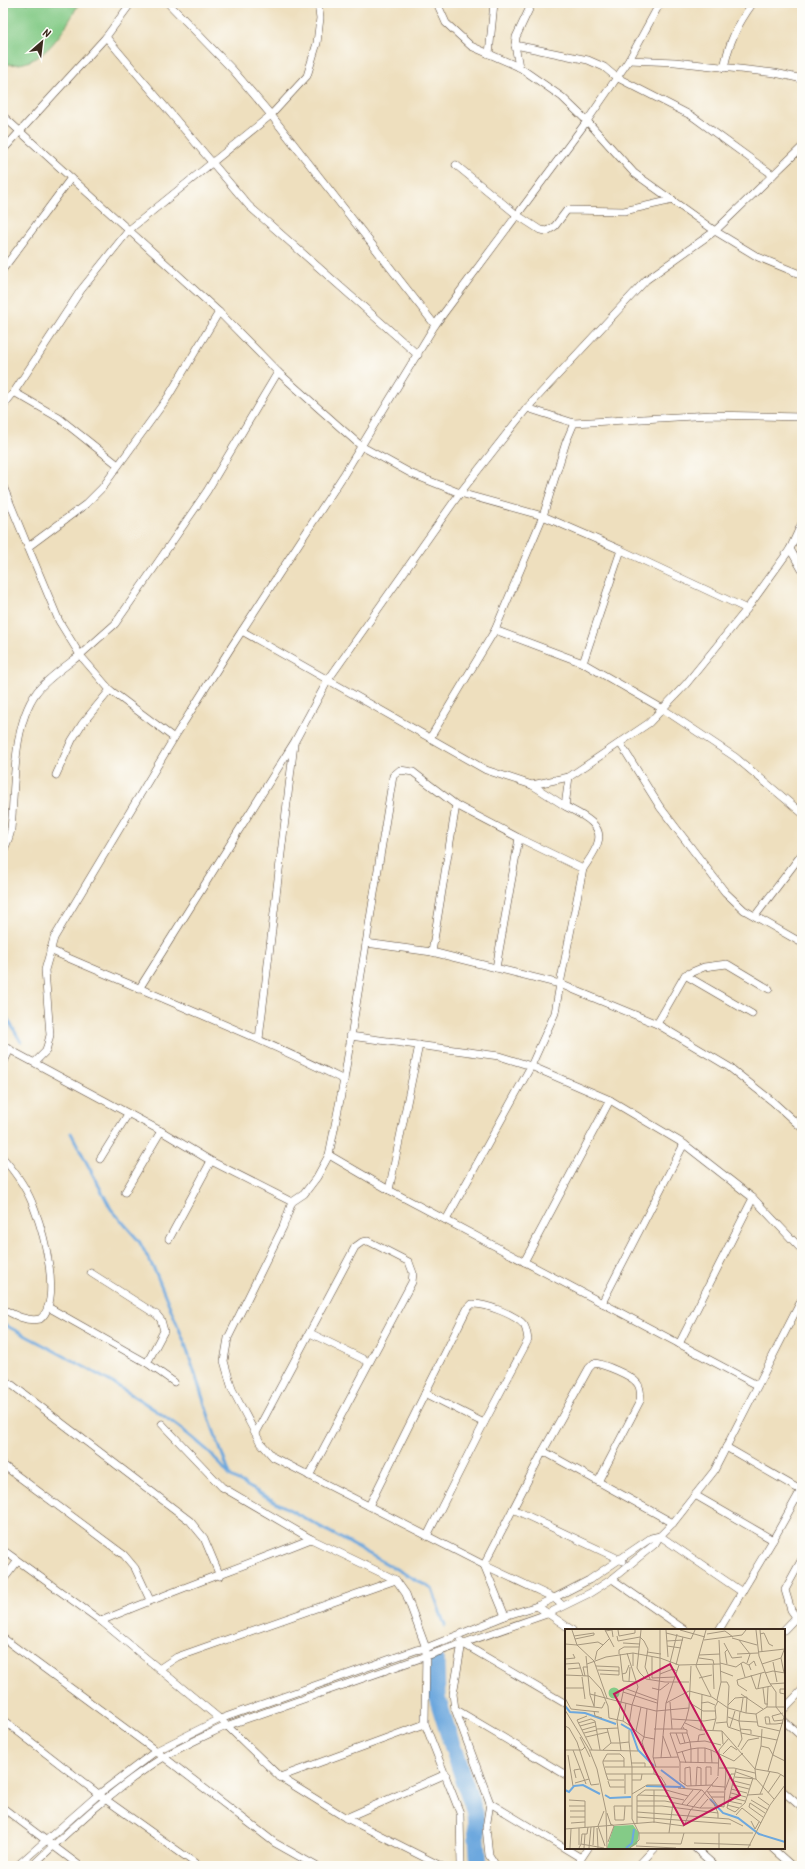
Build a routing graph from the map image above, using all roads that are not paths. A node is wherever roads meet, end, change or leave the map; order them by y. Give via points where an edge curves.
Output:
1 (131, 3) edge
2 (168, 3) edge
3 (318, 3) edge
4 (437, 3) edge
5 (494, 3) edge
6 (532, 3) edge
7 (660, 3) edge
8 (753, 3) edge
9 (106, 36) junction
10 (515, 45) junction
11 (489, 54) junction
12 (629, 60) junction
13 (519, 66) junction
14 (724, 68) junction
15 (616, 77) junction
16 (802, 80) edge
17 (270, 115) junction
18 (3, 116) edge
19 (587, 121) junction
20 (19, 131) junction
21 (802, 147) edge
22 (3, 150) edge
23 (211, 162) junction
24 (456, 166) dead end
25 (773, 175) junction
26 (71, 178) junction
27 (673, 200) junction
28 (517, 215) junction
29 (129, 230) junction
30 (715, 231) junction
31 (3, 269) edge
32 (802, 275) edge
33 (219, 312) junction
34 (435, 325) junction
35 (418, 355) junction
36 (278, 372) junction
37 (14, 392) junction
38 (3, 406) edge
39 (528, 408) junction
40 (802, 417) edge
41 (574, 424) junction
42 (360, 446) junction
43 (118, 465) junction
44 (3, 486) edge
45 (460, 492) junction
46 (543, 516) junction
47 (802, 524) edge
48 (28, 547) junction
49 (790, 549) junction
50 (621, 550) junction
51 (802, 570) edge
52 (747, 609) junction
53 (495, 630) junction
54 (242, 631) junction
55 (80, 655) junction
56 (583, 663) junction
57 (328, 680) junction
58 (110, 690) junction
59 (663, 708) junction
60 (174, 738) junction
61 (430, 738) junction
62 (295, 741) junction
63 (620, 743) junction
64 (56, 775) dead end
65 (568, 777) junction
66 (532, 785) junction
67 (456, 805) junction
68 (565, 806) junction
69 (802, 813) edge
70 (519, 838) junction
71 (3, 852) edge
72 (802, 854) edge
73 (583, 869) junction
74 (755, 916) junction
75 (366, 943) junction
76 (802, 943) edge
77 (50, 950) junction
78 (432, 952) junction
79 (496, 968) junction
80 (685, 975) junction
81 (560, 984) junction
82 (139, 989) junction
83 (769, 989) dead end
84 (752, 1014) dead end
85 (657, 1024) junction
86 (350, 1036) junction
87 (259, 1039) junction
88 (419, 1045) junction
89 (6, 1048) edge
90 (35, 1062) junction
91 (3, 1064) edge
92 (531, 1066) junction
93 (344, 1080) junction
94 (610, 1100) junction
95 (128, 1114) junction
96 (802, 1128) edge
97 (161, 1131) junction
98 (684, 1144) junction
99 (329, 1155) junction
100 (3, 1158) edge
101 (100, 1159) dead end
102 (211, 1161) junction
103 (389, 1190) junction
104 (125, 1192) dead end
105 (753, 1198) junction
106 (292, 1202) junction
107 (446, 1220) junction
108 (169, 1240) dead end
109 (802, 1250) edge
110 (524, 1262) junction
111 (91, 1273) dead end
112 (802, 1299) edge
113 (602, 1303) junction
114 (48, 1307) junction
115 (3, 1309) edge
116 (310, 1333) junction
117 (679, 1344) junction
118 (369, 1362) junction
119 (147, 1363) junction
120 (3, 1378) edge
121 (174, 1382) dead end
122 (756, 1385) junction
123 (425, 1393) junction
124 (484, 1423) junction
125 (162, 1424) dead end
126 (256, 1433) junction
127 (726, 1447) junction
128 (543, 1451) junction
129 (3, 1465) edge
130 (309, 1476) junction
131 (599, 1480) junction
132 (801, 1490) edge
133 (696, 1495) junction
134 (369, 1506) junction
135 (513, 1509) junction
136 (674, 1523) junction
137 (428, 1536) junction
138 (660, 1536) junction
139 (311, 1539) junction
140 (773, 1540) junction
141 (3, 1550) edge
142 (622, 1559) junction
143 (802, 1559) edge
144 (17, 1562) junction
145 (484, 1565) junction
146 (628, 1566) junction
147 (220, 1576) junction
148 (612, 1579) junction
149 (3, 1580) edge
150 (396, 1580) junction
151 (742, 1592) junction
152 (554, 1598) junction
153 (150, 1600) junction
154 (562, 1605) junction
155 (537, 1606) junction
156 (802, 1611) edge
157 (547, 1614) junction
158 (505, 1616) junction
159 (796, 1617) junction
160 (101, 1621) junction
161 (570, 1629) edge
162 (684, 1629) edge
163 (720, 1629) edge
164 (785, 1629) edge
165 (458, 1635) junction
166 (3, 1638) edge
167 (462, 1643) junction
168 (426, 1648) junction
169 (425, 1658) junction
170 (159, 1669) junction
171 (802, 1690) edge
172 (565, 1703) edge
173 (785, 1708) edge
174 (455, 1709) junction
175 (220, 1719) junction
176 (3, 1720) edge
177 (785, 1722) edge
178 (425, 1724) junction
179 (226, 1726) junction
180 (802, 1737) edge
181 (156, 1751) junction
182 (163, 1758) junction
183 (446, 1774) junction
184 (565, 1774) edge
185 (280, 1777) junction
186 (785, 1793) edge
187 (99, 1794) junction
188 (105, 1800) junction
189 (490, 1803) junction
190 (3, 1808) edge
191 (802, 1808) edge
192 (346, 1818) junction
193 (45, 1840) junction
194 (53, 1846) junction
195 (565, 1848) edge
196 (566, 1849) edge
197 (587, 1849) edge
198 (653, 1849) edge
199 (696, 1849) edge
200 (773, 1849) edge
201 (581, 1858) junction
202 (17, 1866) edge
203 (32, 1866) edge
204 (80, 1866) edge
205 (199, 1866) edge
206 (316, 1866) edge
207 (442, 1866) edge
208 (461, 1866) edge
209 (496, 1866) edge
210 (576, 1866) edge
211 (638, 1866) edge
212 (715, 1866) edge
213 (792, 1866) edge

1 - 9 street
2 - 17 street via 233,70
3 - 17 street via 320,18 317,43 307,76
4 - 11 street via 446,23 471,46
5 - 11 street
6 - 10 street
7 - 12 street
8 - 14 street via 728,45
9 - 20 street
9 - 23 street
10 - 13 street
10 - 15 street via 588,60 604,67
11 - 13 street
12 - 14 street
12 - 15 street
13 - 19 street via 562,97
14 - 16 street via 775,73
15 - 19 street
15 - 25 street via 692,116
17 - 23 street
17 - 34 street
18 - 20 street
19 - 27 street via 634,173
19 - 28 street
20 - 22 street
20 - 26 street
21 - 25 street
23 - 29 street
23 - 35 street via 248,206
24 - 28 street
25 - 30 street
26 - 29 street
26 - 31 street
27 - 28 street via 624,211 567,210 555,226 547,231 540,230
27 - 30 street
28 - 34 street
29 - 33 street
29 - 37 street via 81,290
30 - 32 street via 758,257
30 - 39 street via 646,280
33 - 36 street
33 - 43 street via 168,397
34 - 35 street
35 - 42 street
36 - 42 street
36 - 55 street via 207,491 115,624
37 - 38 street
37 - 43 street via 59,418
39 - 41 street
39 - 45 street
40 - 41 street via 711,415
41 - 46 street
42 - 45 street via 412,474
42 - 54 street
43 - 48 street via 102,488 86,504
44 - 48 street
45 - 46 street
45 - 57 street
46 - 50 street
46 - 53 street
47 - 49 street
48 - 55 street via 59,621
49 - 51 street
49 - 52 street
50 - 52 street
50 - 56 street
52 - 59 street via 686,684
53 - 56 street
53 - 61 street
54 - 57 street
54 - 60 street
55 - 58 street
55 - 71 street via 37,691 29,703 19,737 11,830
56 - 59 street
57 - 61 street
57 - 62 street
58 - 60 street
58 - 64 street via 82,724
59 - 63 street via 649,723
59 - 69 street via 735,757
60 - 77 street via 54,938
61 - 66 street via 486,770
62 - 82 street
62 - 87 street
63 - 65 street
63 - 74 street via 660,807 725,892 744,910
65 - 66 street
65 - 68 street
66 - 68 street
67 - 70 street
67 - 75 street via 413,772 400,770 392,776
67 - 78 street
68 - 73 street via 590,820 597,828 599,841
70 - 73 street
70 - 79 street
72 - 74 street
73 - 81 street
74 - 76 street
75 - 78 street
75 - 86 street
77 - 82 street
77 - 90 street via 45,970 50,1035 46,1051
78 - 79 street
79 - 81 street
80 - 83 street via 704,967 727,964
80 - 84 street
80 - 85 street
81 - 85 street
81 - 92 street via 554,1013
82 - 87 street
85 - 96 street via 729,1067
86 - 88 street
86 - 93 street
87 - 93 street
88 - 92 street via 498,1056
88 - 103 street
89 - 90 street
89 - 91 street
90 - 95 street
92 - 94 street
92 - 107 street
93 - 99 street
94 - 98 street
94 - 110 street
95 - 97 street
95 - 101 street
97 - 102 street
97 - 104 street
98 - 105 street
98 - 113 street
99 - 103 street
99 - 106 street via 308,1189
100 - 114 street via 14,1171 34,1207 49,1264 51,1289
102 - 106 street
102 - 108 street
103 - 107 street
105 - 109 street
105 - 117 street
106 - 126 street via 283,1227 228,1338 224,1361 232,1389
107 - 110 street
110 - 113 street
111 - 119 street via 161,1320 164,1331
112 - 122 street
113 - 117 street
114 - 115 street via 43,1317 34,1320
114 - 119 street
116 - 118 street
116 - 118 street via 355,1247 368,1241 409,1262 413,1273 409,1288
116 - 126 street
117 - 122 street
118 - 130 street
119 - 121 street
120 - 147 street via 190,1521 204,1538
122 - 127 street
123 - 124 street
123 - 124 street via 467,1309 472,1304 491,1306 523,1324 528,1340
123 - 134 street
124 - 137 street
125 - 139 street via 222,1487
126 - 130 street via 273,1457
127 - 132 street
127 - 133 street via 714,1472
128 - 131 street
128 - 131 street via 594,1363 632,1378 641,1393 640,1401
128 - 135 street
129 - 153 street via 124,1555 135,1568
130 - 134 street
131 - 136 street
132 - 140 street
133 - 136 street
133 - 140 street
134 - 137 street
135 - 142 street
135 - 145 street
136 - 138 street
137 - 145 street
138 - 142 street via 650,1538
138 - 146 street via 655,1544
138 - 151 street
139 - 147 street
139 - 150 street
140 - 151 street
141 - 144 street
142 - 146 street
142 - 152 street via 590,1580
143 - 159 street via 785,1590
144 - 149 street
144 - 160 street
145 - 152 street
145 - 158 street
146 - 148 street
147 - 153 street
148 - 154 street via 590,1593
148 - 162 street
150 - 168 street via 406,1594
150 - 170 street via 177,1657
151 - 163 street
152 - 154 street
152 - 155 street
153 - 160 street
154 - 157 street
155 - 157 street
155 - 158 street
156 - 159 street
157 - 161 street
157 - 167 street
158 - 165 street
159 - 164 street
160 - 170 street
165 - 167 street
165 - 168 street
166 - 181 street
167 - 169 street
167 - 172 street
167 - 174 street via 453,1694
168 - 169 street
168 - 175 street
169 - 178 street
169 - 179 street
170 - 175 street
171 - 173 street
174 - 184 street
174 - 189 street
175 - 179 street
175 - 181 street
176 - 187 street
177 - 180 street
178 - 183 street
178 - 185 street
179 - 182 street
179 - 185 street
181 - 182 street
181 - 187 street
182 - 188 street
182 - 206 street via 275,1843
183 - 192 street
183 - 208 street via 460,1813
185 - 192 street
186 - 191 street
187 - 188 street
187 - 193 street
188 - 194 street
188 - 205 street
189 - 195 street
189 - 209 street via 486,1828 489,1855
190 - 193 street
192 - 207 street
193 - 194 street
193 - 202 street
194 - 203 street
194 - 204 street
196 - 201 street
197 - 201 street
198 - 211 street
199 - 212 street
200 - 213 street
201 - 210 street

